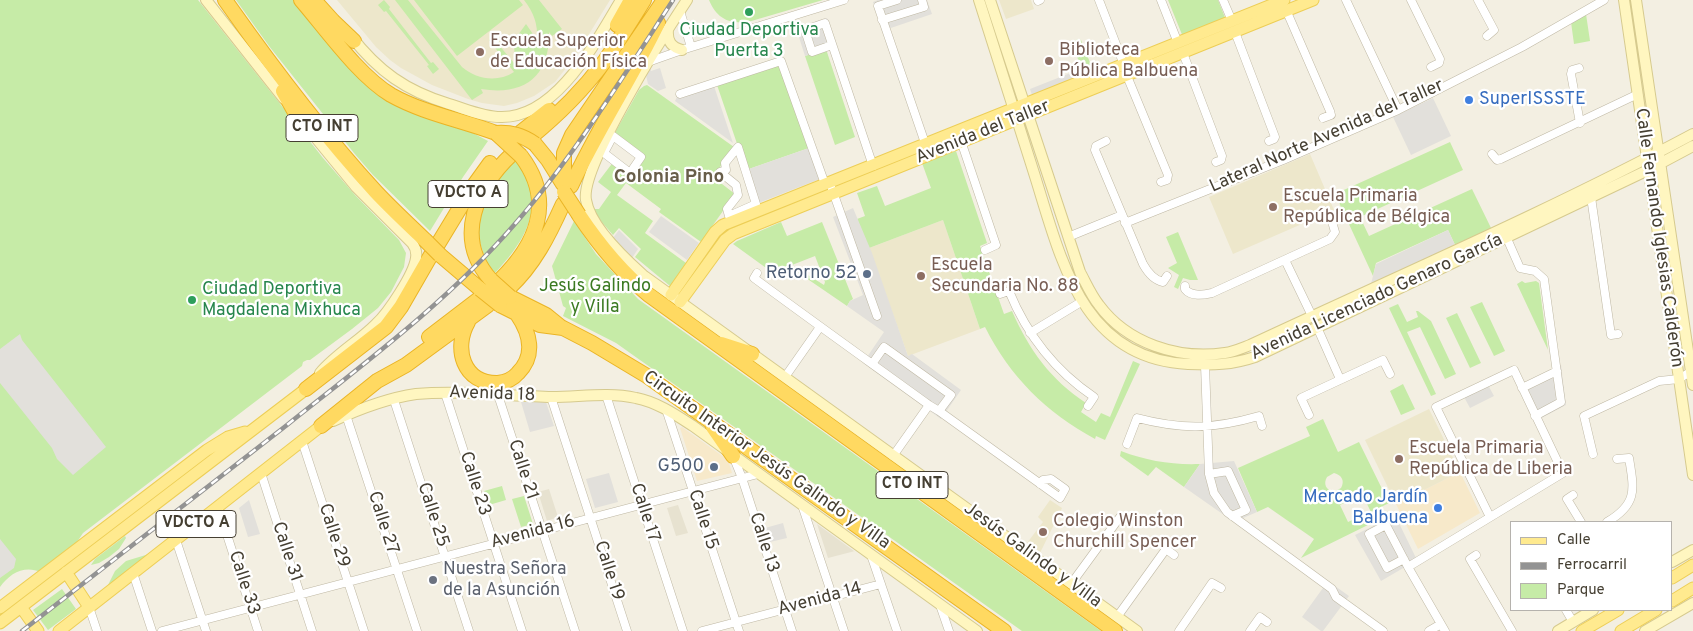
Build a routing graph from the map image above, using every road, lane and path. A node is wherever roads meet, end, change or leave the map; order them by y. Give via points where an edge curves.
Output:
1 (206, 0) edge
2 (226, 0) edge
3 (301, 0) edge
4 (314, 0) edge
5 (322, 0) edge
6 (622, 0) edge
7 (631, 0) edge
8 (644, 0) edge
9 (664, 0) edge
10 (669, 0) edge
11 (687, 0) edge
12 (844, 0) edge
13 (897, 0) edge
14 (922, 0) edge
15 (979, 0) edge
16 (990, 0) edge
17 (1099, 0) edge
18 (1161, 0) edge
19 (1223, 0) edge
20 (1313, 0) edge
21 (1346, 0) edge
22 (1411, 0) edge
23 (1478, 0) edge
24 (1604, 0) edge
25 (1624, 0) edge
26 (1636, 0) edge
27 (1285, 3) edge
28 (680, 11) junction
29 (882, 20) junction
30 (1234, 27) junction
31 (668, 30) junction
32 (1487, 36) dead end
33 (354, 41) junction
34 (832, 45) dead end
35 (686, 48) junction
36 (1181, 48) junction
37 (604, 62) junction
38 (647, 64) junction
39 (1431, 67) dead end
40 (1580, 68) dead end
41 (1125, 71) junction
42 (279, 75) junction
43 (680, 94) dead end
44 (1638, 94) junction
45 (619, 97) junction
46 (1398, 110) junction
47 (1020, 111) junction
48 (296, 114) junction
49 (1323, 118) dead end
50 (1580, 123) junction
51 (1693, 134) edge
52 (613, 136) joint
53 (1106, 140) dead end
54 (961, 141) junction
55 (1268, 141) dead end
56 (925, 143) junction
57 (522, 146) junction
58 (1693, 146) edge
59 (1658, 153) junction
60 (1492, 154) dead end
61 (903, 159) junction
62 (1647, 159) junction
63 (1216, 162) dead end
64 (1660, 165) junction
65 (873, 166) junction
66 (1648, 170) junction
67 (1161, 182) dead end
68 (828, 183) junction
69 (566, 192) junction
70 (834, 194) junction
71 (1592, 196) junction
72 (756, 204) joint
73 (1543, 214) junction
74 (1123, 219) junction
75 (1332, 225) dead end
76 (1504, 232) junction
77 (1068, 237) junction
78 (433, 248) junction
79 (985, 250) dead end
80 (1285, 260) junction
81 (1080, 272) junction
82 (757, 274) dead end
83 (1068, 275) junction
84 (1167, 276) dead end
85 (1186, 286) dead end
86 (495, 293) junction
87 (1000, 294) dead end
88 (670, 295) junction
89 (680, 302) junction
90 (1081, 302) junction
91 (1355, 303) junction
92 (516, 314) junction
93 (877, 316) dead end
94 (1312, 316) junction
95 (470, 319) junction
96 (820, 327) junction
97 (1317, 327) junction
98 (563, 328) junction
99 (1030, 333) junction
100 (1618, 334) dead end
101 (709, 340) junction
102 (1144, 342) junction
103 (1250, 345) junction
104 (1138, 352) junction
105 (752, 354) junction
106 (1256, 357) junction
107 (872, 364) junction
108 (1205, 365) junction
109 (1556, 371) junction
110 (1692, 371) edge
111 (1390, 374) dead end
112 (785, 377) junction
113 (1340, 379) junction
114 (1679, 379) junction
115 (377, 381) junction
116 (1693, 385) edge
117 (1522, 388) junction
118 (306, 389) junction
119 (445, 393) junction
120 (498, 395) junction
121 (606, 395) junction
122 (551, 397) junction
123 (394, 400) junction
124 (929, 405) junction
125 (1088, 406) dead end
126 (666, 409) junction
127 (939, 412) junction
128 (346, 415) junction
129 (1309, 415) dead end
130 (1535, 416) junction
131 (709, 420) junction
132 (320, 426) junction
133 (1262, 426) dead end
134 (1207, 427) junction
135 (251, 431) junction
136 (302, 441) junction
137 (1127, 444) dead end
138 (1593, 454) dead end
139 (732, 456) junction
140 (893, 456) junction
141 (1617, 459) dead end
142 (261, 474) junction
143 (758, 474) junction
144 (1209, 474) junction
145 (1693, 475) edge
146 (742, 478) junction
147 (1040, 484) dead end
148 (693, 491) junction
149 (1572, 495) dead end
150 (641, 505) junction
151 (802, 505) junction
152 (218, 507) junction
153 (1232, 516) junction
154 (1490, 517) junction
155 (590, 518) junction
156 (1580, 521) edge
157 (1608, 521) edge
158 (1128, 522) dead end
159 (542, 531) junction
160 (176, 540) junction
161 (494, 544) junction
162 (1693, 550) edge
163 (871, 555) junction
164 (1174, 555) dead end
165 (1476, 555) dead end
166 (445, 556) junction
167 (1673, 561) edge
168 (1406, 563) junction
169 (1693, 565) edge
170 (397, 569) junction
171 (66, 572) junction
172 (133, 573) junction
173 (1673, 577) edge
174 (348, 582) junction
175 (881, 584) junction
176 (1071, 584) junction
177 (1221, 588) dead end
178 (1693, 588) edge
179 (300, 595) junction
180 (833, 597) junction
181 (1673, 599) edge
182 (1693, 603) edge
183 (940, 605) junction
184 (21, 607) junction
185 (89, 607) junction
186 (0, 608) edge
187 (251, 608) junction
188 (784, 609) junction
189 (1567, 611) edge
190 (1591, 611) edge
191 (1616, 611) edge
192 (1654, 611) edge
193 (1117, 617) junction
194 (202, 620) junction
195 (736, 622) junction
196 (1267, 622) dead end
197 (1573, 622) junction
198 (0, 623) edge
199 (1443, 627) edge
200 (38, 631) edge
201 (59, 631) edge
202 (97, 631) edge
203 (152, 631) edge
204 (162, 631) edge
205 (206, 631) edge
206 (258, 631) edge
207 (312, 631) edge
208 (364, 631) edge
209 (417, 631) edge
210 (470, 631) edge
211 (522, 631) edge
212 (575, 631) edge
213 (627, 631) edge
214 (683, 631) edge
215 (702, 631) edge
216 (739, 631) edge
217 (792, 631) edge
218 (844, 631) edge
219 (897, 631) edge
220 (949, 631) edge
221 (977, 631) edge
222 (1004, 631) edge
223 (1115, 631) edge
224 (1136, 631) edge
225 (1179, 631) edge
226 (1250, 631) edge
227 (1383, 631) edge
228 (1429, 631) edge
229 (1512, 631) edge
230 (1558, 631) edge
231 (1582, 631) edge
232 (1621, 631) edge
233 (1647, 631) edge

1 - 48 street, CTO INT
2 - 42 highway, CTO INT
3 - 57 highway, bridge via 361,70 382,88 412,104 496,132
4 - 33 highway
5 - 33 street
6 - 33 street via 570,79 534,108 510,117 494,117 428,98 391,77
7 - 37 highway via 603,48
8 - 37 highway
9 - 69 highway via 572,135 564,153
10 - 45 highway, VDCTO A
11 - 28 street
12 - 35 street
13 - 29 street via 878,6
14 - 29 street via 924,7
15 - 47 street, Avenida Licenciado Genaro García
16 - 47 street, Avenida Licenciado Genaro García
17 - 41 street
18 - 36 street
19 - 30 street
20 - 27 main road, Avenida del Taller
21 - 46 street
22 - 39 street via 1440,59
23 - 32 street via 1494,30
24 - 46 street, Lateral Norte Avenida del Taller via 1522,47
25 - 44 street, Calle Fernando Iglesias Calderón
26 - 59 street, Calle Fernando Iglesias Calderón
27 - 30 main road, Avenida del Taller
27 - 49 street via 1330,110 1331,115
28 - 31 street
28 - 35 street
29 - 56 street
30 - 36 main road, Avenida del Taller
30 - 55 street via 1275,137
31 - 35 street via 670,44 675,48
31 - 38 street
34 - 65 street
35 - 38 street
36 - 41 main road, Avenida del Taller
36 - 63 street via 1222,156
37 - 57 highway via 568,104
38 - 45 highway
38 - 88 street, Jesús Galindo y Villa / CTO INT via 596,161 587,183 586,197 595,220 618,251
40 - 50 street via 1572,70 1571,74
41 - 47 main road, Avenida del Taller
41 - 67 street via 1168,175
42 - 48 highway
42 - 78 highway, CTO INT via 360,174
43 - 68 street via 781,61
44 - 50 street
44 - 62 street, Calle Fernando Iglesias Calderón
45 - 69 highway, VDCTO A
46 - 74 street, Lateral Norte Avenida del Taller via 1282,160
47 - 54 main road, Avenida del Taller
47 - 56 main road, Avenida del Taller
47 - 77 street, Avenida Licenciado Genaro García
47 - 83 street, Avenida Licenciado Genaro García
48 - 118 street, CTO INT via 356,186 412,244 416,253 415,264 384,316 332,360
50 - 60 street via 1501,159 1497,160
51 - 59 street, Avenida Licenciado Genaro García
52 - 52 street via 641,157 630,173 604,153
53 - 74 street via 1095,150
54 - 61 main road, Avenida del Taller
54 - 79 street via 996,246
56 - 61 main road, Avenida del Taller
57 - 69 highway, CTO INT via 558,188
57 - 78 highway, VDCTO A via 481,174
57 - 86 highway via 537,184 538,216 526,251
57 - 86 highway via 496,169 484,188 473,217 476,257
58 - 64 street, Avenida Licenciado Genaro García
59 - 62 street, Avenida Licenciado Genaro García
59 - 64 street, Calle Fernando Iglesias Calderón
61 - 65 main road, Avenida del Taller
61 - 70 main road, Avenida del Taller
62 - 66 street, Calle Fernando Iglesias Calderón
62 - 73 street, Avenida Licenciado Genaro García
64 - 66 street, Avenida Licenciado Genaro García
64 - 110 street, Calle Fernando Iglesias Calderón
65 - 68 main road, Avenida del Taller
66 - 71 street, Avenida Licenciado Genaro García
66 - 114 street, Calle Fernando Iglesias Calderón
68 - 70 street
68 - 88 main road, Avenida del Taller via 719,228
69 - 86 highway, VDCTO A via 536,256 519,279
69 - 101 highway, CTO INT, bridge via 600,246 631,280
70 - 89 main road, Avenida del Taller via 729,236
70 - 93 street
71 - 73 street, Avenida Licenciado Genaro García
71 - 100 street via 1611,335
72 - 72 street via 746,170 738,147 725,164 726,170 720,172 736,185 738,194 727,209 729,216
73 - 76 street, Avenida Licenciado Genaro García
74 - 77 street, Lateral Norte Avenida del Taller
74 - 84 street via 1146,270 1161,282
75 - 80 street via 1335,232 1330,240
76 - 91 street, Avenida Licenciado Genaro García
76 - 109 street via 1520,268 1535,271 1544,279
77 - 81 street, Avenida Licenciado Genaro García
78 - 86 highway, CTO INT
78 - 118 highway, VDCTO A via 401,307 386,327
80 - 85 street via 1212,293 1194,294 1186,291
80 - 94 street
81 - 83 street
81 - 102 street, Avenida Licenciado Genaro García via 1092,295 1110,318
82 - 96 street via 754,278
83 - 90 street, Avenida Licenciado Genaro García
86 - 92 highway, CTO INT
86 - 95 highway, VDCTO A
86 - 98 highway via 546,315
86 - 115 highway via 403,356
87 - 99 street via 1009,291
88 - 89 street, Jesús Galindo y Villa / CTO INT
89 - 105 street, Jesús Galindo y Villa / CTO INT
90 - 99 street
90 - 104 street, Avenida Licenciado Genaro García via 1110,334
91 - 94 street, Avenida Licenciado Genaro García
91 - 97 street, Avenida Licenciado Genaro García
92 - 95 highway via 529,339 528,358 515,376 503,382 477,377 464,363 460,343
92 - 98 highway, Circuito Interior Jesús Galindo y Villa / CTO INT via 540,325
94 - 103 street, Avenida Licenciado Genaro García
95 - 115 highway, VDCTO A via 406,365
96 - 107 street
96 - 112 street
97 - 106 street, Avenida Licenciado Genaro García
97 - 113 street
98 - 131 highway, Circuito Interior Jesús Galindo y Villa / CTO INT via 640,372
99 - 125 street via 1062,372 1094,397
101 - 105 highway
101 - 223 highway, CTO INT
102 - 103 street, Avenida Licenciado Genaro García via 1190,354 1226,353
102 - 104 street
103 - 106 street
104 - 108 street, Avenida Licenciado Genaro García via 1166,362
105 - 112 street, Jesús Galindo y Villa / CTO INT
106 - 108 street, Avenida Licenciado Genaro García via 1223,365
107 - 124 street
107 - 127 street via 884,347 891,352 951,395
108 - 134 street
109 - 117 street
109 - 130 street via 1561,402
110 - 114 street
110 - 116 street, Calle Fernando Iglesias Calderón
111 - 113 street via 1382,360
112 - 140 street, Jesús Galindo y Villa / CTO INT
113 - 129 street via 1301,398
114 - 138 street via 1659,381 1584,416
114 - 145 street, Calle Fernando Iglesias Calderón
115 - 132 highway, VDCTO A
117 - 130 street
117 - 154 street via 1514,370 1436,407
118 - 135 main road, VDCTO A
119 - 120 street, Avenida 18
119 - 123 street, Avenida 18 via 415,394
119 - 161 street, Calle 23
120 - 122 street, Avenida 18
120 - 159 street, Calle 21
121 - 122 street, Avenida 18
121 - 126 street, Avenida 18 via 637,398
121 - 150 street, Calle 17
122 - 155 street, Calle 19
123 - 128 street, Avenida 18
123 - 166 street, Calle 25
124 - 127 street
124 - 140 street
126 - 139 street
126 - 148 street, Calle 15
127 - 147 street
128 - 132 street, Avenida 18
128 - 170 street, Calle 27
130 - 154 street via 1563,473
131 - 139 highway
131 - 222 highway, Circuito Interior Jesús Galindo y Villa / CTO INT
132 - 136 main road, VDCTO A
133 - 134 street via 1259,416
134 - 137 street via 1137,418
134 - 144 street
135 - 171 main road, VDCTO A
135 - 186 main road via 220,441
136 - 142 main road, VDCTO A
136 - 174 street, Calle 29
139 - 143 street
139 - 146 street, Calle 13
140 - 176 street, Jesús Galindo y Villa / CTO INT
141 - 157 street via 1629,458 1633,491 1625,509
142 - 152 main road, VDCTO A
142 - 179 street, Calle 31
143 - 146 street, Avenida 16
143 - 151 street
144 - 153 street via 1216,498
144 - 153 street via 1228,471 1246,510
146 - 148 street, Avenida 16
146 - 188 street, Calle 13
148 - 150 street, Avenida 16
148 - 195 street, Calle 15
149 - 156 street via 1567,499
150 - 155 street, Avenida 16
150 - 214 street, Calle 17
151 - 163 street
151 - 180 street
152 - 160 main road, VDCTO A
152 - 187 street, Calle 33
153 - 227 street via 1332,589 1338,599
154 - 168 street
155 - 159 street, Avenida 16
155 - 213 street, Calle 19
158 - 176 street via 1120,517
159 - 161 street, Avenida 16
159 - 212 street, Calle 21
160 - 172 main road, VDCTO A
160 - 194 street
161 - 166 street, Avenida 16
161 - 211 street, Calle 23
162 - 167 street
163 - 175 street
163 - 183 street
164 - 193 street via 1166,549
165 - 229 street via 1470,559
166 - 170 street, Avenida 16
166 - 210 street, Calle 25
168 - 168 street via 1387,568 1369,534 1386,525
168 - 199 street
169 - 173 main road
170 - 174 street, Avenida 16
170 - 209 street, Calle 27
171 - 184 main road, VDCTO A
171 - 185 main road
172 - 185 main road, VDCTO A
172 - 203 street
174 - 179 street, Avenida 16
174 - 208 street, Calle 29
175 - 180 street, Avenida 14
175 - 219 street
176 - 193 street, Jesús Galindo y Villa / CTO INT
177 - 225 street via 1212,583
178 - 181 main road
179 - 187 street, Avenida 16
179 - 207 street, Calle 31
180 - 188 street, Avenida 14
180 - 218 street
182 - 233 street
183 - 220 street
183 - 221 street
184 - 198 main road, VDCTO A
184 - 200 main road
185 - 201 main road, VDCTO A
185 - 202 street
187 - 194 street, Avenida 16
187 - 206 street, Calle 33
188 - 195 street, Avenida 14
188 - 217 street, Calle 13
189 - 197 street
190 - 197 street
191 - 231 main road
192 - 232 main road
193 - 224 street, Jesús Galindo y Villa / CTO INT
194 - 204 street, Avenida 16
194 - 205 street
195 - 215 street, Avenida 14
195 - 216 street, Calle 15
196 - 226 street via 1260,617
197 - 230 street
199 - 228 street

